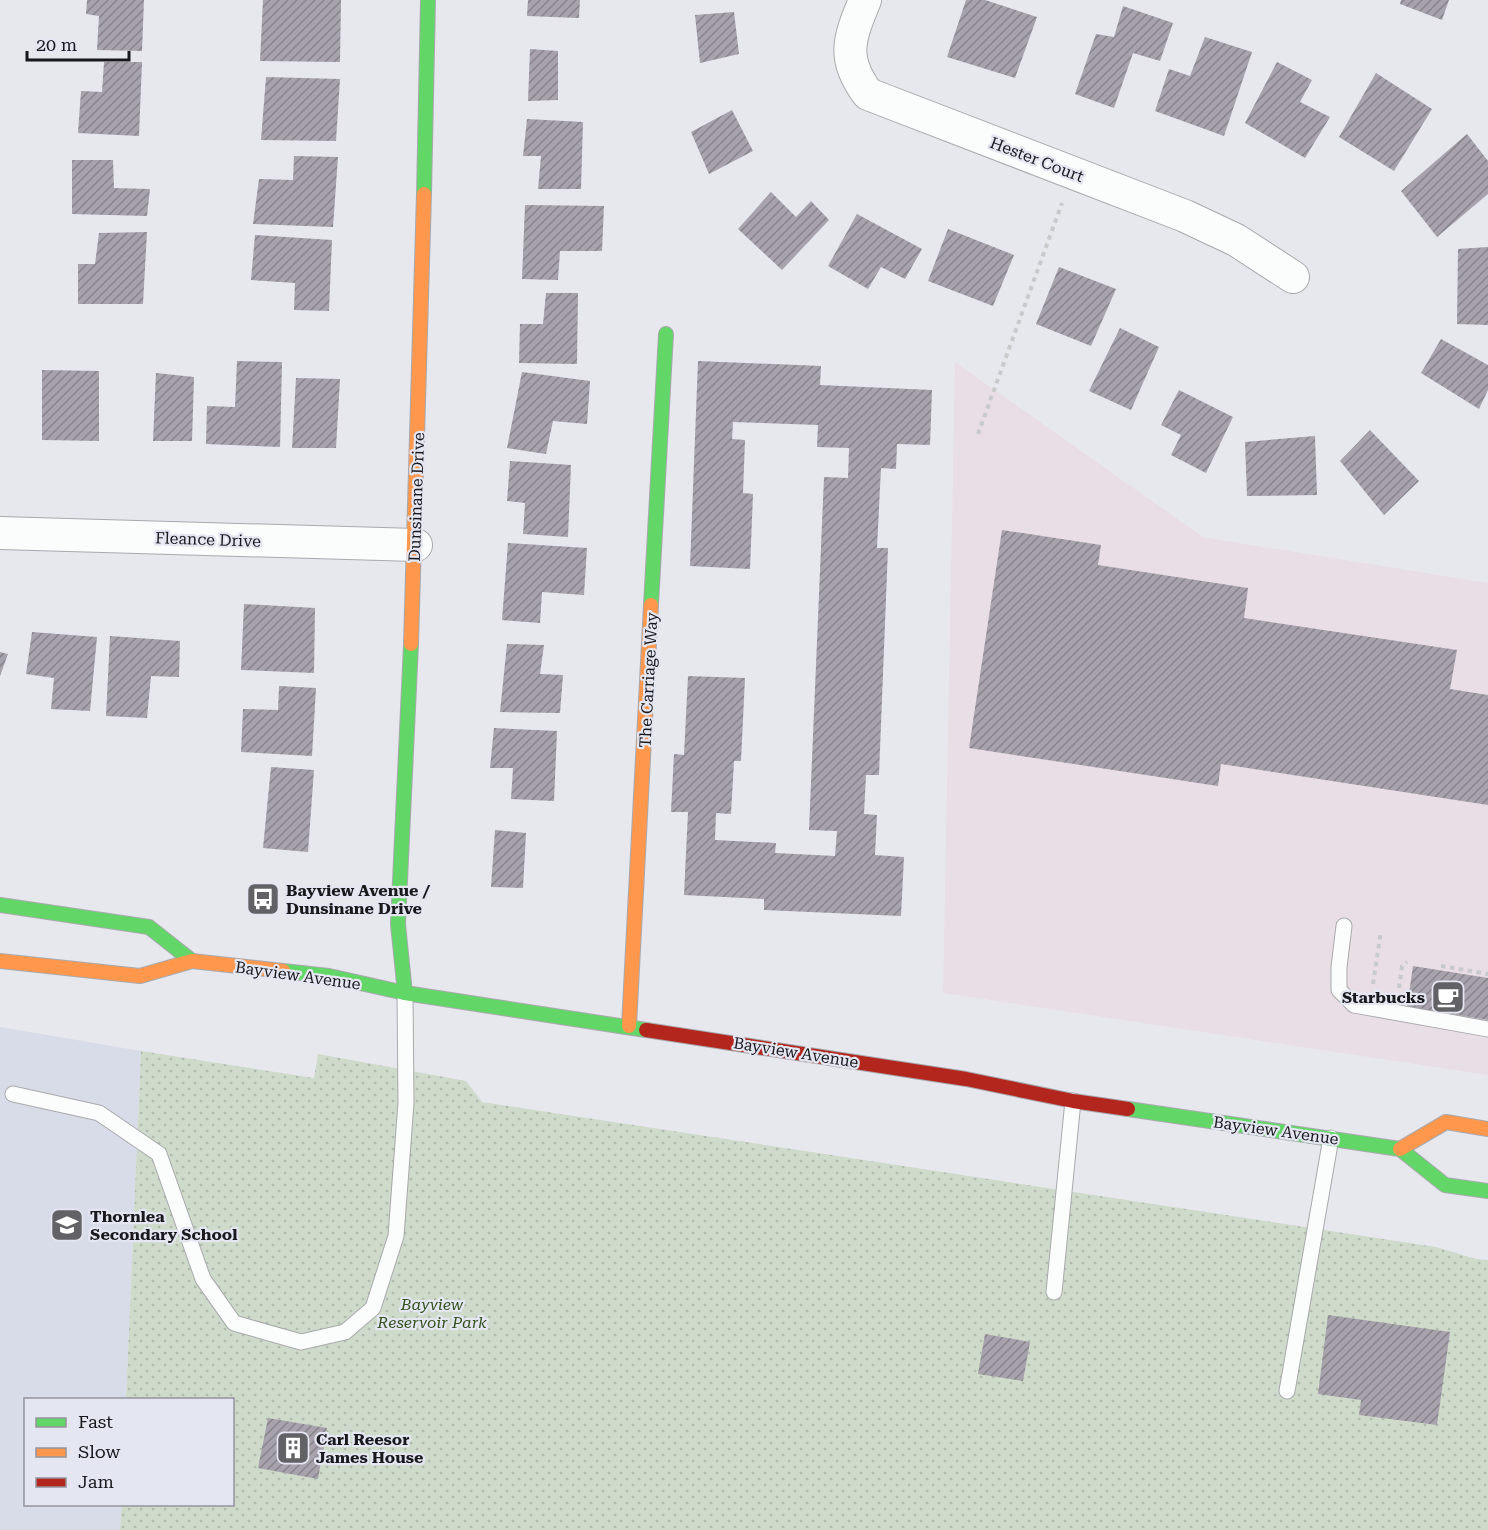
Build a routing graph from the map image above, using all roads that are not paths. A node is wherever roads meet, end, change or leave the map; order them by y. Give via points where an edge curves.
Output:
1 (428, 0) edge
2 (865, 0) edge
3 (1293, 277) dead end
4 (666, 334) dead end
5 (0, 533) edge
6 (416, 545) junction
7 (0, 905) edge
8 (1344, 926) dead end
9 (0, 961) edge
10 (192, 962) junction
11 (405, 993) junction
12 (628, 1026) junction
13 (1488, 1029) edge
14 (14, 1094) dead end
15 (1073, 1101) junction
16 (1488, 1129) edge
17 (1330, 1137) junction
18 (1400, 1149) junction
19 (1488, 1191) edge
20 (1054, 1292) dead end
21 (1287, 1391) dead end

1 - 6 main road, Dunsinane Drive
2 - 3 street, Hester Court via 850,39 850,66 868,94 1185,216 1236,240
4 - 12 main road, The Carriage Way
5 - 6 street, Fleance Drive
6 - 11 main road, Dunsinane Drive via 398,924
7 - 10 main road via 149,927
8 - 13 lane via 1339,990 1354,1005
9 - 10 main road, Bayview Avenue via 140,976
10 - 11 main road, Bayview Avenue via 329,976
11 - 12 main road, Bayview Avenue
11 - 14 lane via 406,1103 396,1236 373,1308 345,1332 301,1342 234,1323 202,1279 159,1154 99,1113
12 - 15 main road, Bayview Avenue via 966,1079
15 - 17 main road, Bayview Avenue
15 - 20 lane
16 - 18 main road via 1446,1122
17 - 18 main road, Bayview Avenue
17 - 21 lane
18 - 19 main road, Bayview Avenue via 1444,1185

